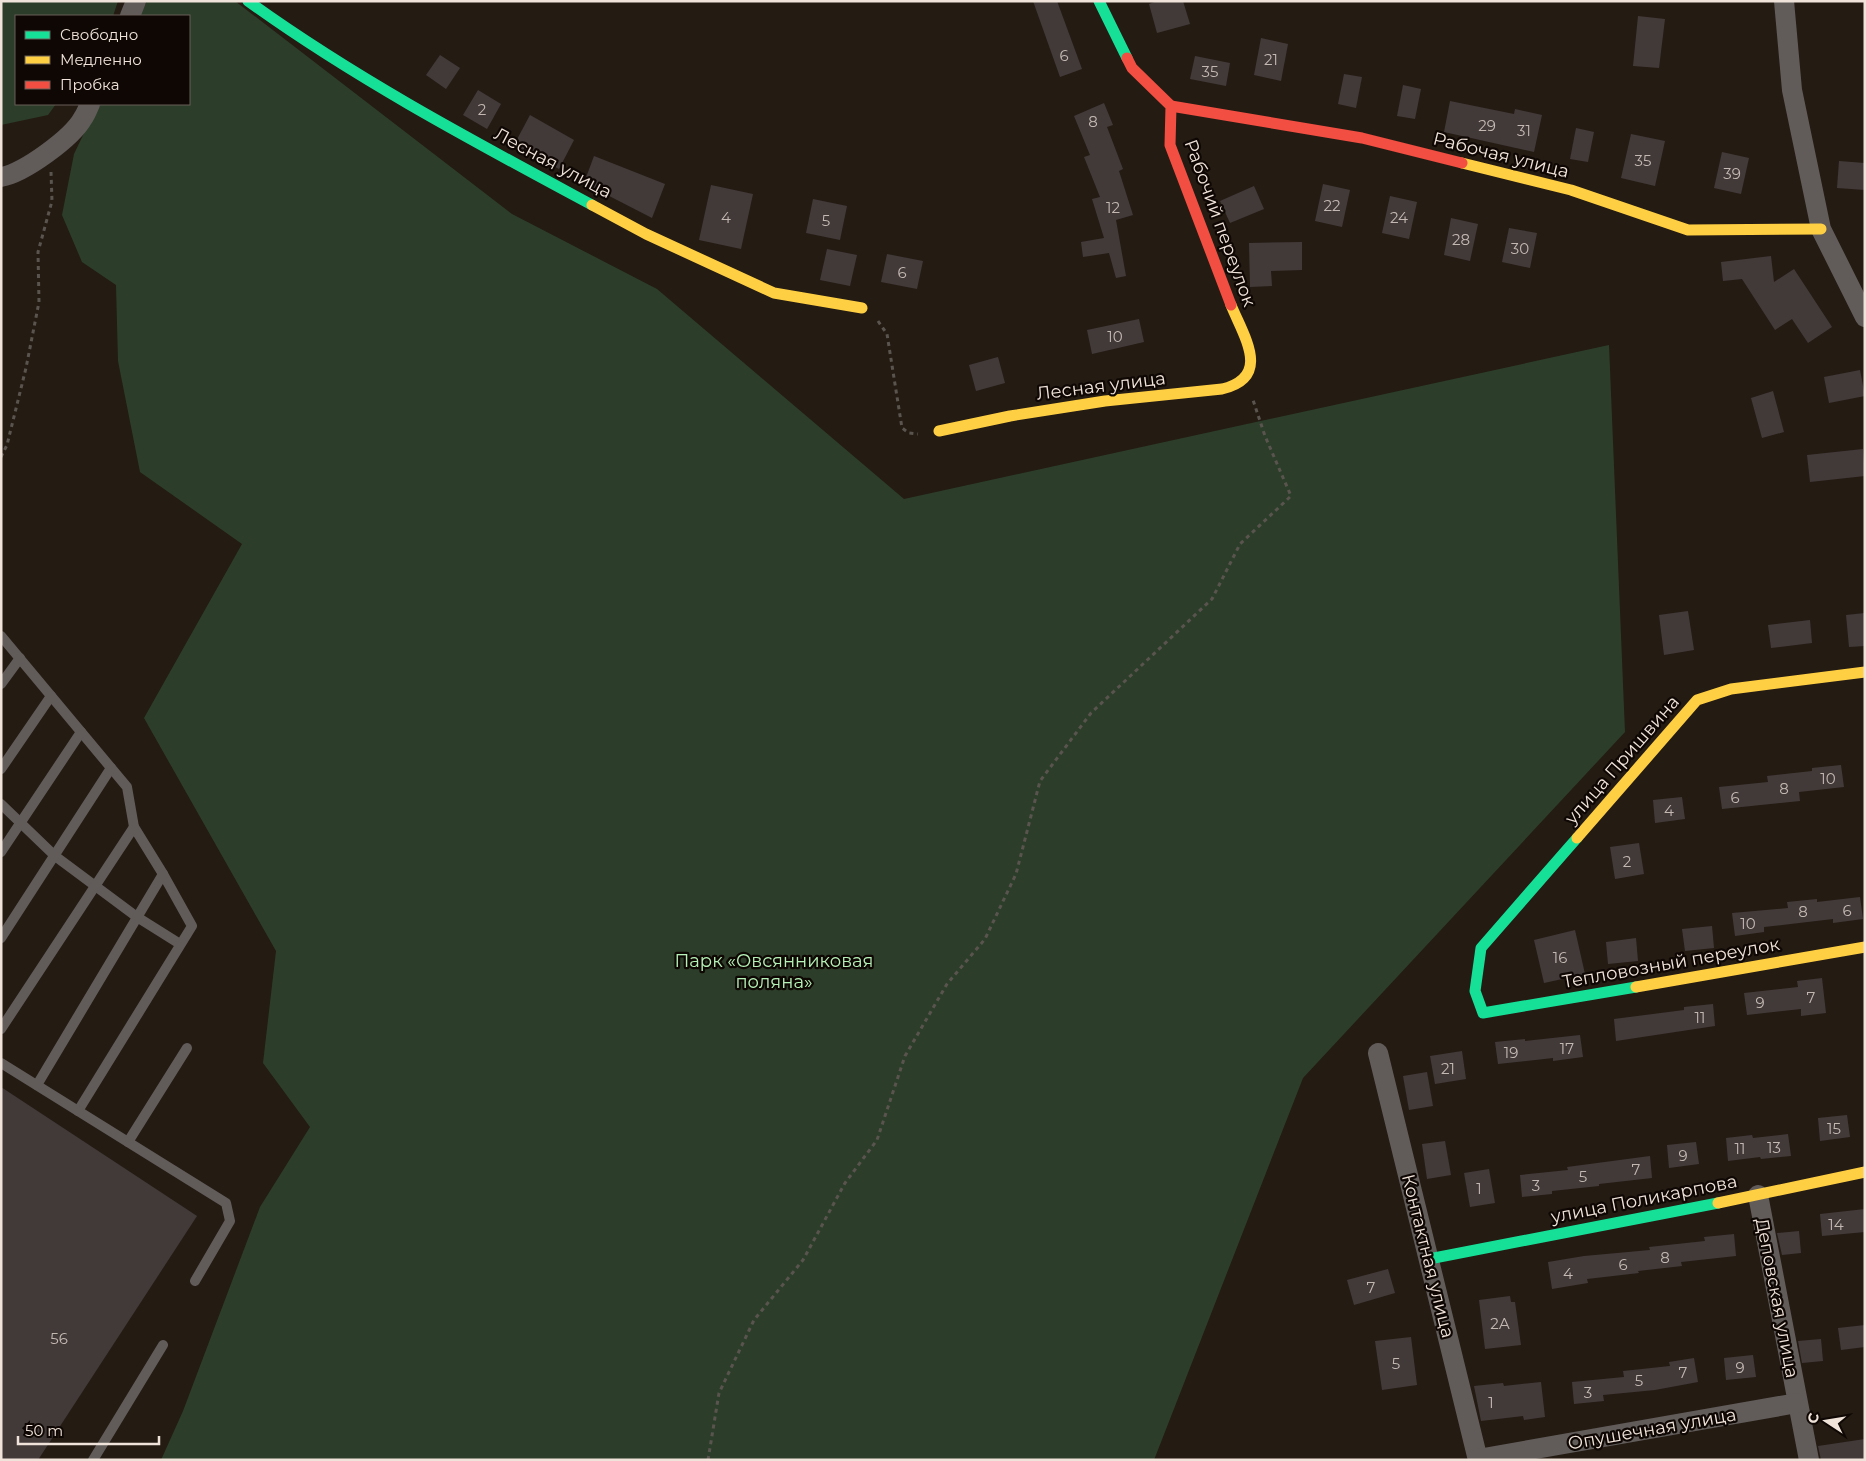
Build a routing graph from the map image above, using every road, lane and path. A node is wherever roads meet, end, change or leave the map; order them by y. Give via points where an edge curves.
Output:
1 (136, 1) edge
2 (248, 1) edge
3 (1099, 1) edge
4 (1784, 1) edge
5 (130, 15) edge
6 (90, 105) edge
7 (1171, 106) junction
8 (51, 152) junction
9 (1, 177) edge
10 (1821, 229) junction
11 (862, 308) joint
12 (1865, 318) edge
13 (1248, 376) junction
14 (939, 431) joint
15 (1, 457) edge
16 (1, 636) edge
17 (20, 658) junction
18 (1865, 672) edge
19 (1, 684) edge
20 (51, 696) junction
21 (81, 732) junction
22 (111, 768) junction
23 (1, 769) edge
24 (1, 804) edge
25 (20, 822) junction
26 (134, 827) junction
27 (1, 852) edge
28 (54, 856) junction
29 (163, 874) junction
30 (95, 885) junction
31 (137, 918) junction
32 (1, 938) edge
33 (180, 944) junction
34 (1865, 947) edge
35 (1483, 1013) joint
36 (1, 1029) edge
37 (187, 1048) dead end
38 (1378, 1053) dead end
39 (1, 1063) edge
40 (37, 1085) junction
41 (78, 1111) junction
42 (128, 1142) junction
43 (1865, 1172) edge
44 (1758, 1195) junction
45 (1429, 1259) junction
46 (195, 1281) dead end
47 (163, 1345) dead end
48 (1797, 1404) junction
49 (93, 1460) edge
50 (708, 1460) edge
51 (1478, 1460) edge
52 (1809, 1460) edge

1 - 5 street
2 - 11 street, Лесная улица via 287,29 447,127 646,234 774,293
3 - 7 street via 1132,68
4 - 10 street via 1792,90
6 - 8 street via 83,120
7 - 10 street, Рабочая улица via 1362,138 1571,190 1688,230
7 - 13 street, Рабочий переулок via 1170,145 1252,359
8 - 9 street
8 - 15 path via 52,201 38,252 39,302 19,397
10 - 12 street
11 - 14 path via 878,320 887,334 902,428 909,433
13 - 14 street, Лесная улица via 1237,386 1222,389 1105,401
13 - 50 path via 1265,436 1290,496 1240,544 1212,599 1091,712 1040,781 1016,874 985,939 947,984 905,1056 877,1140 845,1183 803,1260 754,1320 719,1393
16 - 17 lane
17 - 19 lane
17 - 20 lane
18 - 35 street, улица Пришвина via 1731,689 1697,700 1481,948 1475,991
20 - 21 lane
20 - 23 lane
21 - 22 lane
21 - 25 lane
22 - 26 lane via 127,787
22 - 28 lane
24 - 25 lane
25 - 27 lane
25 - 28 lane
26 - 29 lane
26 - 30 lane
28 - 30 lane
28 - 32 lane
29 - 31 lane
29 - 33 lane via 192,926
30 - 31 lane
30 - 36 lane
31 - 33 lane
31 - 40 lane
33 - 41 lane
34 - 35 street, Тепловозный переулок
37 - 42 lane
38 - 45 street, Контактная улица
39 - 40 lane
40 - 41 lane
41 - 42 lane
42 - 46 lane via 226,1202 230,1221
43 - 44 street, улица Поликарпова
44 - 45 street, улица Поликарпова
44 - 48 street, Деповская улица
45 - 51 street, Контактная улица
47 - 49 lane
48 - 51 street, Опушечная улица
48 - 52 street, Деповская улица

